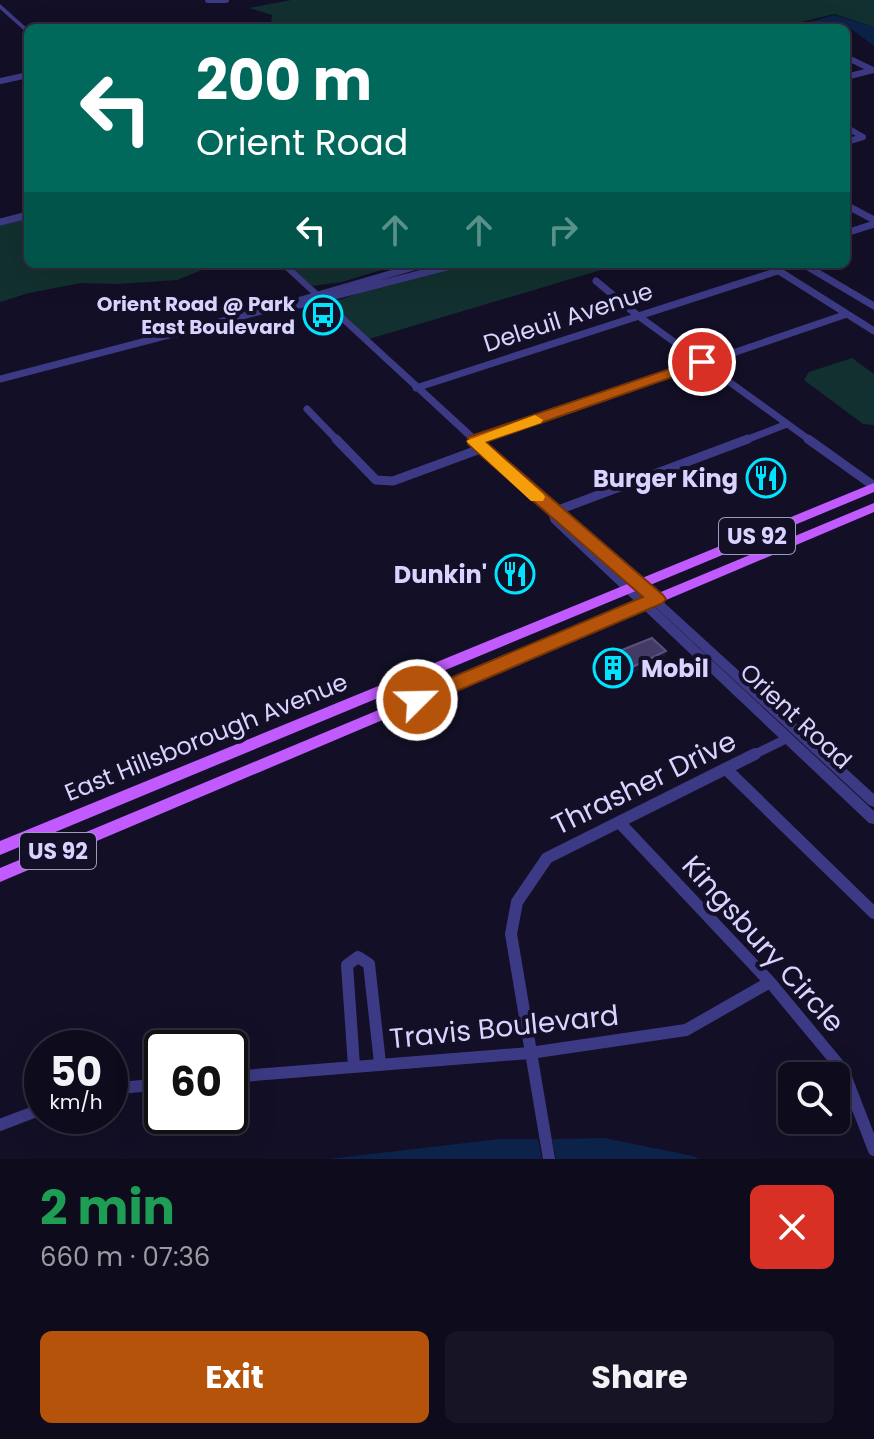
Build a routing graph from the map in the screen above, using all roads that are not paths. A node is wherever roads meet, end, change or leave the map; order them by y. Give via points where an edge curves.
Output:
1 (208, 0) edge
2 (226, 0) edge
3 (0, 6) edge
4 (24, 28) edge
5 (850, 59) edge
6 (873, 70) edge
7 (24, 76) edge
8 (850, 76) edge
9 (0, 81) edge
10 (850, 129) edge
11 (850, 141) edge
12 (850, 210) edge
13 (24, 216) edge
14 (0, 222) edge
15 (873, 223) edge
16 (850, 232) edge
17 (287, 268) edge
18 (411, 268) edge
19 (436, 268) edge
20 (774, 268) edge
21 (810, 268) edge
22 (778, 271) junction
23 (596, 281) dead end
24 (318, 296) junction
25 (874, 306) edge
26 (847, 314) junction
27 (637, 315) junction
28 (874, 331) edge
29 (702, 362) junction
30 (0, 379) edge
31 (416, 388) junction
32 (307, 409) dead end
33 (787, 424) junction
34 (478, 445) junction
35 (874, 487) edge
36 (874, 495) edge
37 (874, 507) edge
38 (553, 512) junction
39 (805, 536) junction
40 (634, 587) junction
41 (650, 602) junction
42 (310, 720) junction
43 (788, 738) junction
44 (323, 739) junction
45 (726, 769) junction
46 (869, 800) edge
47 (103, 805) junction
48 (874, 818) edge
49 (620, 823) junction
50 (115, 827) junction
51 (0, 848) edge
52 (0, 875) edge
53 (874, 913) edge
54 (770, 982) junction
55 (530, 1053) junction
56 (380, 1063) junction
57 (354, 1066) junction
58 (248, 1075) edge
59 (24, 1116) edge
60 (0, 1125) edge
61 (874, 1150) edge
62 (549, 1159) edge

1 - 2 street
3 - 4 street
5 - 6 street
6 - 8 street
7 - 9 street
10 - 11 street via 863,137
12 - 15 street
13 - 14 street
15 - 16 street
17 - 24 street, Orient Road
18 - 24 street
19 - 24 street
20 - 22 street
21 - 25 street
22 - 26 street
22 - 27 street, Deleuil Avenue
23 - 27 street
24 - 30 street
24 - 31 street, Orient Road
26 - 28 street
26 - 29 street
27 - 29 street
27 - 31 street, Deleuil Avenue
29 - 33 street
29 - 34 street
31 - 34 street, Orient Road
32 - 34 street via 376,480 393,481
33 - 35 street
33 - 38 street
34 - 38 street, Orient Road
35 - 40 main road, East Hillsborough Avenue / US 92
36 - 39 main road
37 - 39 main road, US 92
38 - 40 street, Orient Road
39 - 41 main road, US 92
40 - 41 street, Orient Road
40 - 42 main road, East Hillsborough Avenue / US 92
41 - 43 street, Orient Road
41 - 44 main road, East Hillsborough Avenue / US 92
41 - 46 street, Orient Road
42 - 44 main road
42 - 47 main road, East Hillsborough Avenue / US 92
43 - 45 street, Thrasher Drive
43 - 46 street, Orient Road
44 - 50 main road, East Hillsborough Avenue / US 92
45 - 49 street, Thrasher Drive
45 - 53 street
46 - 48 street, Orient Road
47 - 50 main road
47 - 51 main road, East Hillsborough Avenue / US 92
49 - 54 street, Kingsbury Circle
49 - 55 street, Thrasher Drive via 547,858 521,890 510,918
50 - 52 main road, East Hillsborough Avenue / US 92
54 - 55 street, Travis Boulevard via 686,1030
54 - 61 street, Kingsbury Circle via 843,1070
55 - 56 street, Travis Boulevard
55 - 62 street, Thrasher Drive
56 - 57 street, Travis Boulevard
56 - 57 street via 369,964 358,957 347,965
57 - 58 street, Travis Boulevard
59 - 60 street

